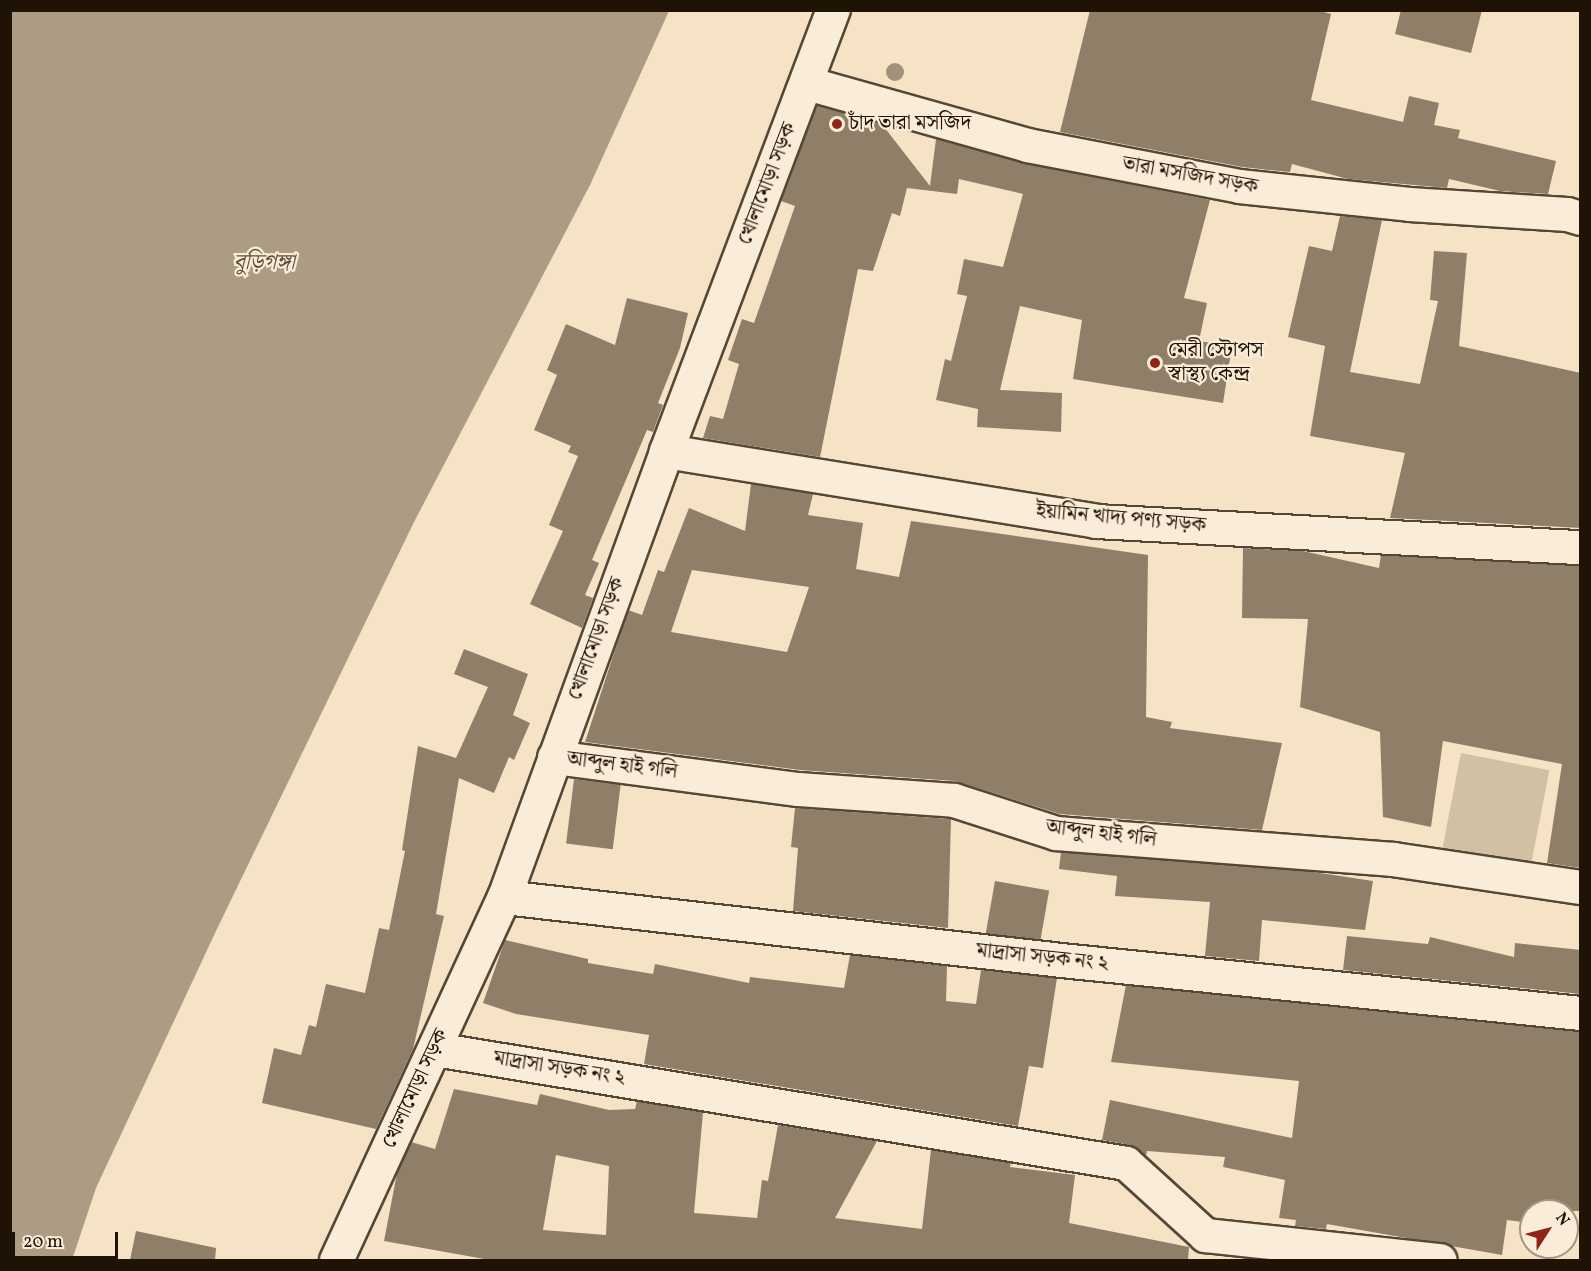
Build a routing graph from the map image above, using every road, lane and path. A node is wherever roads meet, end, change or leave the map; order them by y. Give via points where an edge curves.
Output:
1 (833, 10) edge
2 (807, 83) junction
3 (1581, 218) edge
4 (666, 451) junction
5 (1581, 547) edge
6 (554, 757) junction
7 (1581, 887) edge
8 (504, 897) junction
9 (1581, 1013) edge
10 (435, 1049) junction
11 (346, 1259) edge
12 (1440, 1260) edge

1 - 2 street, খোলামোড়া সড়ক
2 - 3 street, তারা মসজিদ সড়ক via 1027,145 1239,186
2 - 4 street, খোলামোড়া সড়ক
4 - 5 street, ইয়ামিন খাদ্য পণ্য সড়ক via 1096,521
4 - 6 street, খোলামোড়া সড়ক
6 - 7 street, আব্দুল হাই গলি via 798,789 954,800 1056,833 1393,859
6 - 8 street, খোলামোড়া সড়ক
8 - 9 street, মাদ্রাসা সড়ক নং ২
8 - 10 street, খোলামোড়া সড়ক
10 - 11 street, খোলামোড়া সড়ক
10 - 12 street, মাদ্রাসা সড়ক নং ২ via 1126,1163 1205,1235

